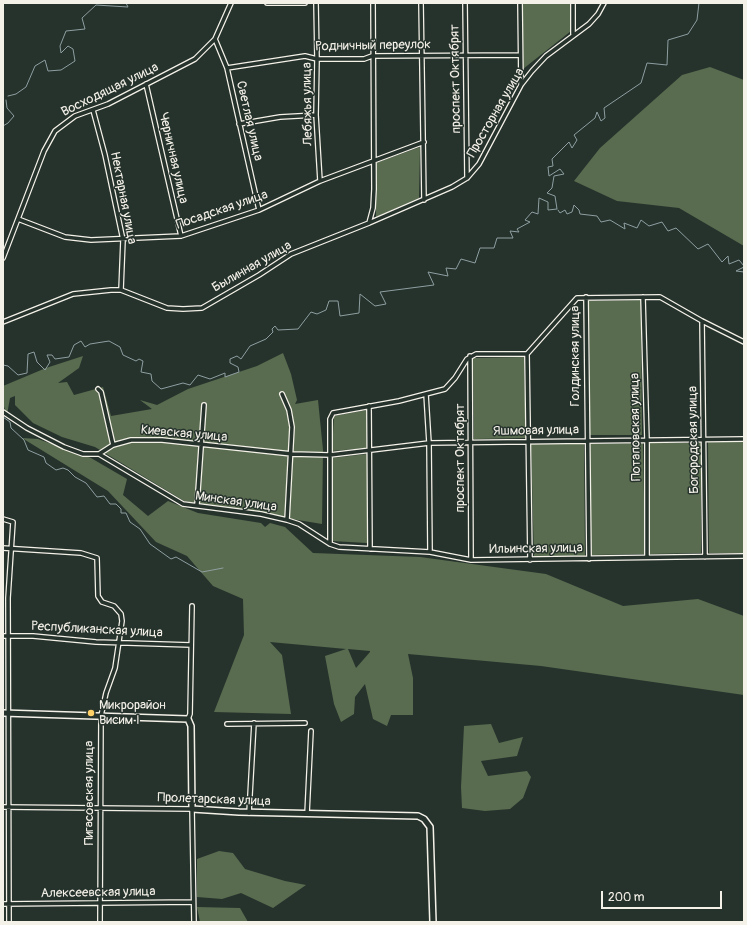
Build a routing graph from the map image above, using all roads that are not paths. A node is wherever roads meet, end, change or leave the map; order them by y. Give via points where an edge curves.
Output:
1 (231, 3) edge
2 (267, 3) edge
3 (305, 3) edge
4 (316, 3) edge
5 (373, 3) edge
6 (421, 3) edge
7 (465, 3) edge
8 (520, 3) edge
9 (573, 3) edge
10 (604, 3) edge
11 (573, 34) junction
12 (215, 39) junction
13 (372, 56) junction
14 (421, 56) junction
15 (465, 56) junction
16 (520, 56) junction
17 (317, 59) junction
18 (227, 68) junction
19 (146, 84) junction
20 (521, 85) junction
21 (93, 110) junction
22 (316, 115) junction
23 (239, 124) junction
24 (424, 142) junction
25 (373, 161) junction
26 (467, 178) junction
27 (320, 181) junction
28 (424, 200) junction
29 (259, 210) junction
30 (18, 219) junction
31 (369, 223) junction
32 (181, 236) junction
33 (124, 240) junction
34 (3, 258) edge
35 (121, 290) junction
36 (586, 297) junction
37 (643, 297) junction
38 (702, 321) junction
39 (3, 322) edge
40 (744, 342) edge
41 (527, 354) junction
42 (470, 356) junction
43 (98, 389) dead end
44 (282, 394) dead end
45 (426, 394) junction
46 (204, 405) dead end
47 (369, 406) junction
48 (3, 412) edge
49 (744, 439) edge
50 (704, 440) junction
51 (529, 441) junction
52 (586, 441) junction
53 (647, 441) junction
54 (470, 442) junction
55 (429, 443) junction
56 (202, 444) junction
57 (113, 445) junction
58 (370, 450) junction
59 (99, 454) junction
60 (292, 454) junction
61 (330, 455) junction
62 (197, 505) junction
63 (3, 518) edge
64 (287, 520) junction
65 (330, 544) junction
66 (3, 548) edge
67 (11, 548) junction
68 (370, 549) junction
69 (430, 552) junction
70 (744, 556) edge
71 (647, 557) junction
72 (588, 558) junction
73 (706, 558) junction
74 (471, 560) junction
75 (530, 560) junction
76 (192, 606) dead end
77 (3, 636) edge
78 (9, 636) junction
79 (119, 642) junction
80 (191, 645) junction
81 (9, 713) junction
82 (3, 714) edge
83 (101, 716) junction
84 (188, 719) junction
85 (254, 723) junction
86 (305, 723) dead end
87 (227, 724) dead end
88 (311, 731) dead end
89 (3, 807) edge
90 (8, 807) junction
91 (99, 808) junction
92 (192, 809) junction
93 (250, 813) junction
94 (307, 814) junction
95 (193, 902) junction
96 (100, 903) junction
97 (3, 904) edge
98 (9, 905) junction
99 (9, 922) edge
100 (100, 922) edge
101 (194, 922) edge
102 (433, 922) edge

1 - 12 street, Восходящая улица
2 - 3 street
4 - 17 street, Лебяжья улица
5 - 13 street
6 - 14 street
7 - 15 street, проспект Октябрят
8 - 16 street
9 - 11 street
10 - 11 street, Просторная улица via 589,24
11 - 20 street, Просторная улица via 546,56
12 - 18 street, Светлая улица
12 - 19 street, Восходящая улица via 195,59
13 - 14 street, Родничный переулок
13 - 17 street, Родничный переулок via 364,59
13 - 25 street
14 - 15 street, Родничный переулок
14 - 24 street
15 - 16 street, Родничный переулок
15 - 26 street, проспект Октябрят
16 - 20 street
17 - 18 street, Родничный переулок via 305,56
17 - 22 street, Лебяжья улица
18 - 23 street, Светлая улица
19 - 21 street, Восходящая улица
19 - 32 street, Черничная улица
20 - 26 street, Просторная улица via 479,164
21 - 30 street, Восходящая улица via 75,116 55,131 44,151
21 - 33 street, Нектарная улица
22 - 23 street via 280,117
22 - 27 street, Лебяжья улица
23 - 29 street, Светлая улица
24 - 25 street, Посадская улица
24 - 28 street
25 - 27 street, Посадская улица
25 - 31 street via 373,208
26 - 28 street, Просторная улица
27 - 29 street, Посадская улица
28 - 31 street, Просторная улица
29 - 32 street, Посадская улица
30 - 33 street, Посадская улица via 65,238
30 - 34 street, Восходящая улица
31 - 35 street, Былинная улица via 291,254 202,308 167,308
32 - 33 street, Посадская улица
33 - 35 street, Нектарная улица
35 - 39 street, Былинная улица via 73,294
36 - 37 street
36 - 41 street via 572,301
36 - 52 street, Голдинская улица
37 - 38 street via 660,297
37 - 53 street, Потаповская улица
38 - 40 street
38 - 50 street, Богородская улица
41 - 42 street
41 - 51 street
42 - 45 street via 452,383 445,389
42 - 54 street, проспект Октябрят
43 - 57 street via 101,392
44 - 60 street via 289,410 292,427
45 - 47 street
45 - 55 street
46 - 56 street
47 - 58 street
47 - 61 street via 333,413 330,418
48 - 59 street via 64,447 83,454
49 - 50 street, Яшмовая улица
50 - 53 street, Яшмовая улица
50 - 73 street, Богородская улица
51 - 52 street, Яшмовая улица
51 - 54 street, Яшмовая улица
51 - 75 street
52 - 53 street, Яшмовая улица
52 - 72 street, Голдинская улица
53 - 71 street, Потаповская улица
54 - 55 street, Яшмовая улица
54 - 74 street, проспект Октябрят
55 - 58 street, Яшмовая улица
55 - 69 street
56 - 57 street, Киевская улица via 131,440
56 - 60 street, Киевская улица
56 - 62 street
57 - 59 street, Киевская улица
58 - 61 street, Яшмовая улица
58 - 68 street
59 - 62 street, Минская улица via 183,504
60 - 61 street, Киевская улица
60 - 64 street
61 - 65 street
62 - 64 street, Минская улица
63 - 67 street via 13,522
64 - 65 street, Минская улица via 299,524
65 - 68 street, Ильинская улица
66 - 67 street
67 - 78 street
67 - 79 street, Пигасовская улица via 81,553 97,558 98,596 102,602 114,606 120,614 122,621
68 - 69 street, Ильинская улица
69 - 74 street, Ильинская улица
70 - 73 street, Ильинская улица
71 - 72 street, Ильинская улица
71 - 73 street, Ильинская улица
72 - 75 street, Ильинская улица
74 - 75 street, Ильинская улица
76 - 80 street
77 - 78 street, Республиканская улица
78 - 79 street, Республиканская улица
78 - 81 street
79 - 80 street, Республиканская улица
79 - 83 street, Пигасовская улица via 115,668
80 - 84 street
81 - 82 street
81 - 83 street
81 - 90 street
83 - 84 street
83 - 91 street, Пигасовская улица
84 - 92 street via 191,726
85 - 86 street
85 - 87 street
85 - 93 street
88 - 94 street
89 - 90 street, Пролетарская улица
90 - 91 street, Пролетарская улица
90 - 98 street
91 - 92 street, Пролетарская улица
91 - 96 street, Пигасовская улица
92 - 93 street, Пролетарская улица
92 - 95 street
93 - 94 street, Пролетарская улица
94 - 102 street, Пролетарская улица via 418,816 424,819 430,827
95 - 96 street, Алексеевская улица
95 - 101 street
96 - 98 street, Алексеевская улица
96 - 100 street, Пигасовская улица
97 - 98 street, Алексеевская улица
98 - 99 street

